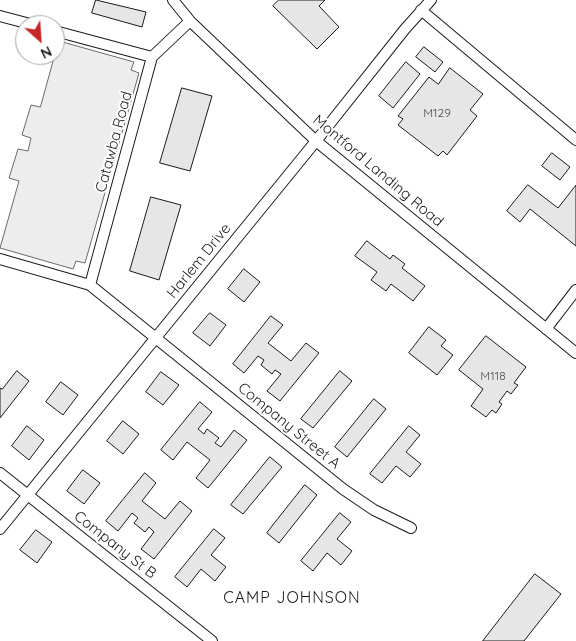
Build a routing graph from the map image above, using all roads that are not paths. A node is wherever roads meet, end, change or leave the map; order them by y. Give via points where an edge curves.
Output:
1 (173, 0) edge
2 (431, 0) edge
3 (421, 10) junction
4 (0, 16) edge
5 (15, 20) edge
6 (190, 20) junction
7 (65, 34) edge
8 (152, 57) junction
9 (576, 140) edge
10 (316, 141) junction
11 (0, 259) edge
12 (90, 285) junction
13 (576, 290) edge
14 (546, 329) junction
15 (155, 338) junction
16 (576, 353) edge
17 (0, 473) edge
18 (27, 495) junction
19 (410, 528) dead end
20 (0, 529) edge
21 (212, 641) edge

1 - 6 street, Montford Landing Road
2 - 3 street, Harlem Drive
3 - 9 street
3 - 10 street, Harlem Drive
4 - 5 street
6 - 8 street
6 - 10 street, Montford Landing Road
7 - 8 street
8 - 12 street, Catawba Road
10 - 14 street, Montford Landing Road
10 - 15 street, Harlem Drive
11 - 12 street
12 - 15 street, Company Street A
13 - 14 street
14 - 16 street, Montford Landing Road
15 - 18 street, Harlem Drive
15 - 19 street, Company Street A via 344,489 374,510
17 - 18 street, Company St B
18 - 20 street, Harlem Drive
18 - 21 street, Company St B

